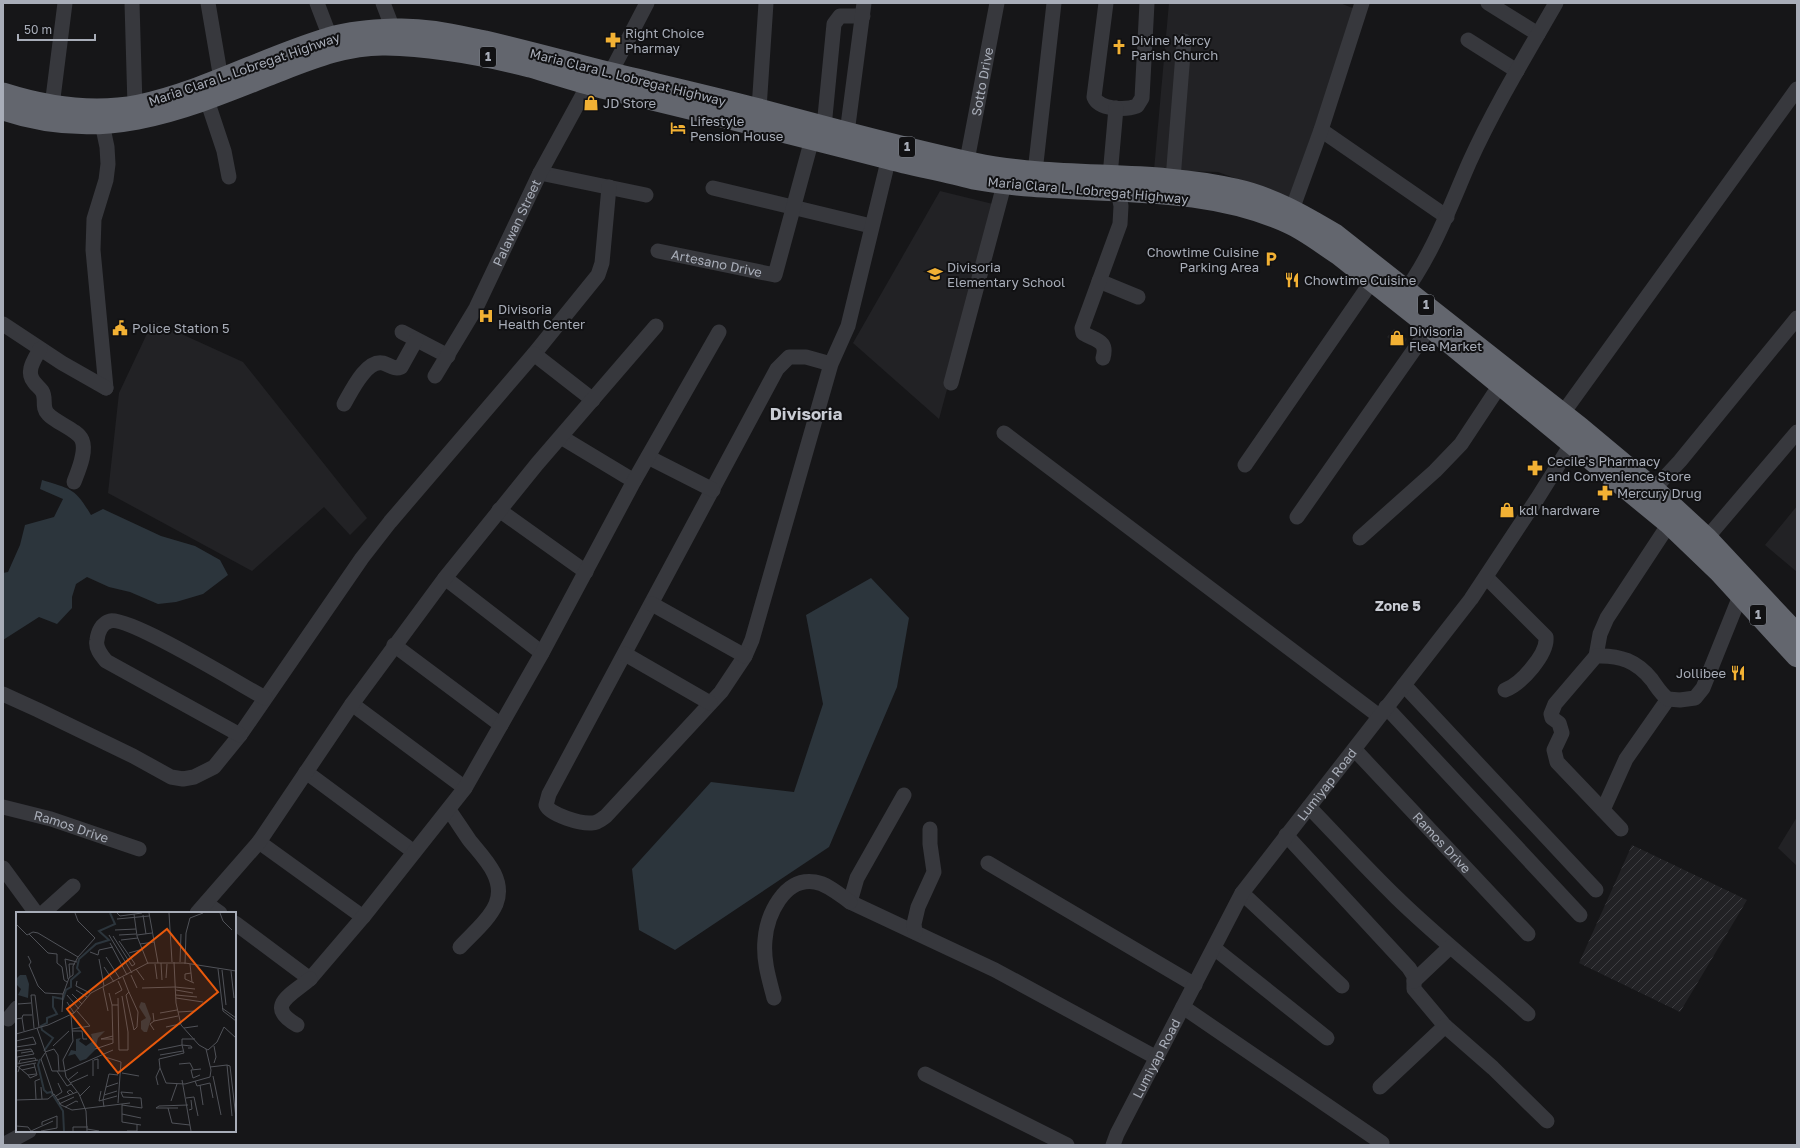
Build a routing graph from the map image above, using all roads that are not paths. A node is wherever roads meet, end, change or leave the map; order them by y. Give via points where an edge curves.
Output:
1 (64, 3) edge
2 (132, 3) edge
3 (208, 3) edge
4 (317, 3) edge
5 (383, 3) edge
6 (647, 3) edge
7 (766, 3) edge
8 (997, 3) edge
9 (1054, 3) edge
10 (1106, 3) edge
11 (1139, 3) edge
12 (1147, 3) edge
13 (1488, 3) edge
14 (1556, 3) edge
15 (1358, 4) edge
16 (863, 9) edge
17 (393, 29) junction
18 (1538, 34) junction
19 (330, 37) junction
20 (1468, 40) dead end
21 (1184, 41) dead end
22 (1517, 71) junction
23 (599, 75) junction
24 (221, 79) junction
25 (1797, 89) edge
26 (3, 93) edge
27 (207, 100) junction
28 (52, 106) junction
29 (1116, 108) junction
30 (759, 109) junction
31 (3, 110) edge
32 (136, 112) junction
33 (101, 117) junction
34 (1321, 130) junction
35 (818, 133) junction
36 (847, 133) junction
37 (890, 151) junction
38 (966, 169) junction
39 (1035, 172) junction
40 (540, 173) junction
41 (229, 176) dead end
42 (1173, 179) junction
43 (1114, 184) junction
44 (1004, 185) junction
45 (609, 187) junction
46 (713, 188) dead end
47 (646, 195) dead end
48 (793, 207) junction
49 (1290, 216) junction
50 (1447, 217) junction
51 (871, 226) junction
52 (658, 251) dead end
53 (1099, 281) junction
54 (1372, 281) junction
55 (1403, 295) junction
56 (1138, 297) dead end
57 (1797, 318) edge
58 (3, 324) edge
59 (656, 326) dead end
60 (1430, 327) junction
61 (402, 332) dead end
62 (719, 332) dead end
63 (416, 340) junction
64 (40, 349) junction
65 (534, 354) junction
66 (448, 356) junction
67 (1104, 358) dead end
68 (831, 364) junction
69 (435, 376) dead end
70 (951, 383) dead end
71 (1500, 385) junction
72 (593, 400) junction
73 (344, 404) dead end
74 (1563, 414) junction
75 (1797, 432) edge
76 (1004, 433) dead end
77 (1576, 435) junction
78 (561, 437) junction
79 (648, 457) junction
80 (1245, 465) dead end
81 (634, 481) junction
82 (74, 482) dead end
83 (1654, 489) junction
84 (713, 490) junction
85 (499, 510) junction
86 (1297, 516) dead end
87 (1669, 524) junction
88 (1360, 538) dead end
89 (1702, 543) junction
90 (586, 572) junction
91 (1486, 577) junction
92 (445, 578) junction
93 (1740, 596) junction
94 (652, 604) junction
95 (1797, 634) edge
96 (394, 645) junction
97 (542, 653) junction
98 (625, 654) junction
99 (746, 656) junction
100 (1596, 656) junction
101 (1797, 657) edge
102 (1404, 685) junction
103 (1505, 690) dead end
104 (3, 694) edge
105 (264, 698) junction
106 (1668, 699) junction
107 (710, 703) junction
108 (352, 704) junction
109 (1382, 712) junction
110 (501, 724) junction
111 (240, 735) junction
112 (1355, 750) junction
113 (306, 772) junction
114 (465, 788) junction
115 (904, 795) dead end
116 (1309, 807) junction
117 (4, 809) edge
118 (449, 810) junction
119 (1602, 810) junction
120 (930, 829) dead end
121 (1621, 829) dead end
122 (1286, 835) junction
123 (258, 842) junction
124 (139, 849) dead end
125 (414, 852) junction
126 (988, 863) dead end
127 (3, 868) edge
128 (73, 886) dead end
129 (1596, 890) dead end
130 (1242, 893) junction
131 (850, 902) junction
132 (202, 908) edge
133 (35, 912) edge
134 (44, 912) edge
135 (216, 912) edge
136 (1580, 915) dead end
137 (363, 917) junction
138 (236, 925) edge
139 (914, 932) junction
140 (1528, 934) dead end
141 (460, 947) dead end
142 (1450, 947) junction
143 (1214, 948) junction
144 (310, 979) junction
145 (1414, 981) junction
146 (1195, 985) junction
147 (1342, 986) dead end
148 (774, 998) dead end
149 (1183, 1007) junction
150 (1528, 1014) dead end
151 (297, 1024) dead end
152 (1445, 1026) junction
153 (1327, 1038) dead end
154 (1157, 1058) junction
155 (925, 1074) dead end
156 (1380, 1088) dead end
157 (1547, 1121) dead end
158 (27, 1132) edge
159 (1382, 1144) dead end
160 (3, 1145) edge
161 (1067, 1145) edge
162 (1113, 1145) edge

1 - 28 street
2 - 32 street
3 - 24 street
4 - 19 street
5 - 17 street
6 - 23 street, Palawan Street
7 - 30 street
8 - 38 street, Sotto Drive
9 - 39 street
10 - 29 street via 1094,97 1102,105
11 - 12 street
12 - 29 street via 1142,98 1137,106
13 - 18 street
14 - 18 street
15 - 34 street
16 - 35 street via 840,16 834,24
16 - 36 street
17 - 19 highway, Maria Clara L. Lobregat Highway / 1
17 - 23 highway, Maria Clara L. Lobregat Highway / 1 via 440,32
18 - 22 street
19 - 24 highway, Maria Clara L. Lobregat Highway / 1
20 - 22 street
21 - 42 street
22 - 50 street via 1470,162
23 - 27 highway, Maria Clara L. Lobregat Highway / 1 via 528,67 438,48 383,45 335,51
23 - 30 highway, Maria Clara L. Lobregat Highway / 1
23 - 35 highway, Maria Clara L. Lobregat Highway / 1 via 748,122
23 - 40 street, Palawan Street
24 - 32 highway, Maria Clara L. Lobregat Highway / 1 via 162,99
25 - 74 street
26 - 28 highway, Maria Clara L. Lobregat Highway / 1
27 - 32 highway, Maria Clara L. Lobregat Highway / 1 via 174,111
27 - 41 street via 224,151
28 - 33 highway, Maria Clara L. Lobregat Highway / 1
29 - 43 street
30 - 35 highway, Maria Clara L. Lobregat Highway / 1
31 - 33 highway, Maria Clara L. Lobregat Highway / 1 via 60,122
32 - 33 highway, Maria Clara L. Lobregat Highway / 1
33 - 64 street via 108,164 106,180 94,219 93,250 106,388
34 - 49 street
34 - 50 street
35 - 36 highway, Maria Clara L. Lobregat Highway / 1
35 - 37 highway, Maria Clara L. Lobregat Highway / 1
35 - 48 street
36 - 37 highway, Maria Clara L. Lobregat Highway / 1
37 - 38 highway, Maria Clara L. Lobregat Highway / 1
37 - 51 street
38 - 39 highway, Maria Clara L. Lobregat Highway / 1
38 - 44 highway, Maria Clara L. Lobregat Highway / 1
39 - 43 highway, Maria Clara L. Lobregat Highway / 1
40 - 45 street
40 - 66 street, Palawan Street via 476,308
42 - 43 highway, Maria Clara L. Lobregat Highway / 1
42 - 49 highway, Maria Clara L. Lobregat Highway / 1 via 1234,188
43 - 44 highway, Maria Clara L. Lobregat Highway / 1
43 - 49 highway, Maria Clara L. Lobregat Highway / 1
43 - 53 street via 1121,206 1120,224
44 - 70 street
45 - 47 street
45 - 65 street via 602,262 598,275
46 - 48 street
48 - 51 street
48 - 52 street, Artesano Drive via 775,275
49 - 54 highway, Maria Clara L. Lobregat Highway / 1 via 1310,235
49 - 55 highway, Maria Clara L. Lobregat Highway / 1 via 1335,234
50 - 55 street via 1429,255
51 - 68 street via 848,326
53 - 56 street
53 - 67 street via 1082,328 1083,332 1103,344
54 - 55 highway, Maria Clara L. Lobregat Highway / 1
54 - 80 street
55 - 60 highway, Maria Clara L. Lobregat Highway / 1
55 - 74 highway, Maria Clara L. Lobregat Highway / 1
57 - 83 street
58 - 64 street
59 - 72 street
60 - 71 highway, Maria Clara L. Lobregat Highway / 1
60 - 86 street
61 - 63 street
62 - 79 street
63 - 66 street
63 - 73 street via 401,367 393,368 382,362 365,370
64 - 82 street via 29,371 30,377 43,392 44,409 82,439 83,454
65 - 72 street
65 - 105 street via 357,564
66 - 69 street, Palawan Street
68 - 84 street via 797,356 789,357 783,362
68 - 99 street
71 - 77 highway, Maria Clara L. Lobregat Highway / 1
71 - 88 street via 1461,444 1435,471
72 - 78 street
74 - 77 highway, Maria Clara L. Lobregat Highway / 1
75 - 89 street
76 - 109 street
77 - 83 highway, Maria Clara L. Lobregat Highway / 1
77 - 87 highway, Maria Clara L. Lobregat Highway / 1
77 - 91 street, Lumiyap Road
78 - 81 street
78 - 85 street
79 - 81 street
79 - 84 street
81 - 90 street
83 - 89 highway, Maria Clara L. Lobregat Highway / 1
84 - 94 street
85 - 90 street
85 - 92 street
87 - 89 highway, Maria Clara L. Lobregat Highway / 1
87 - 100 street via 1607,618 1600,634
89 - 93 highway, Maria Clara L. Lobregat Highway / 1
89 - 95 highway, Maria Clara L. Lobregat Highway / 1
90 - 97 street
91 - 102 street, Lumiyap Road
91 - 103 street via 1546,637 1544,649 1521,681
92 - 96 street
92 - 97 street
93 - 101 highway, Maria Clara L. Lobregat Highway / 1
93 - 106 street via 1699,694 1690,699
94 - 98 street
94 - 99 street
96 - 108 street
96 - 110 street
97 - 110 street
98 - 107 street
98 - 107 street via 548,794 546,805 552,812 586,823 603,819
99 - 107 street
100 - 106 street via 1630,660 1642,669
100 - 119 street via 1555,704 1551,714 1562,729 1554,750 1557,762
102 - 109 street, Lumiyap Road
102 - 129 street
104 - 111 street via 133,756 171,778 194,777 214,767
105 - 111 street
105 - 111 street via 145,632 117,621 103,624 96,642 98,651 106,661
106 - 119 street via 1626,759
108 - 113 street
108 - 114 street
109 - 112 street, Lumiyap Road
109 - 136 street
110 - 114 street
112 - 116 street, Lumiyap Road
112 - 140 street, Ramos Drive
113 - 123 street
113 - 125 street
114 - 118 street
115 - 131 street via 857,878
116 - 122 street, Lumiyap Road
116 - 142 street via 1395,896
117 - 124 street, Ramos Drive via 50,819
118 - 125 street
118 - 141 street via 489,864 498,889 496,904 489,915
119 - 121 street
120 - 139 street via 934,872 918,907
122 - 130 street, Lumiyap Road
122 - 145 street via 1409,968
123 - 132 street
123 - 137 street
125 - 137 street
126 - 146 street
127 - 133 street
128 - 134 street
130 - 143 street, Lumiyap Road
130 - 147 street
131 - 139 street
131 - 148 street via 816,882 805,882 787,890 779,900 768,920 765,941 766,966
132 - 135 street
137 - 144 street
138 - 144 street
139 - 154 street via 995,970
142 - 145 street
142 - 150 street
143 - 146 street, Lumiyap Road
143 - 153 street
144 - 151 street via 284,1001 281,1007 285,1018
145 - 152 street via 1414,989
146 - 149 street, Lumiyap Road
149 - 154 street, Lumiyap Road
149 - 159 street
152 - 156 street
152 - 157 street
154 - 162 street, Lumiyap Road
155 - 161 street
158 - 160 street

